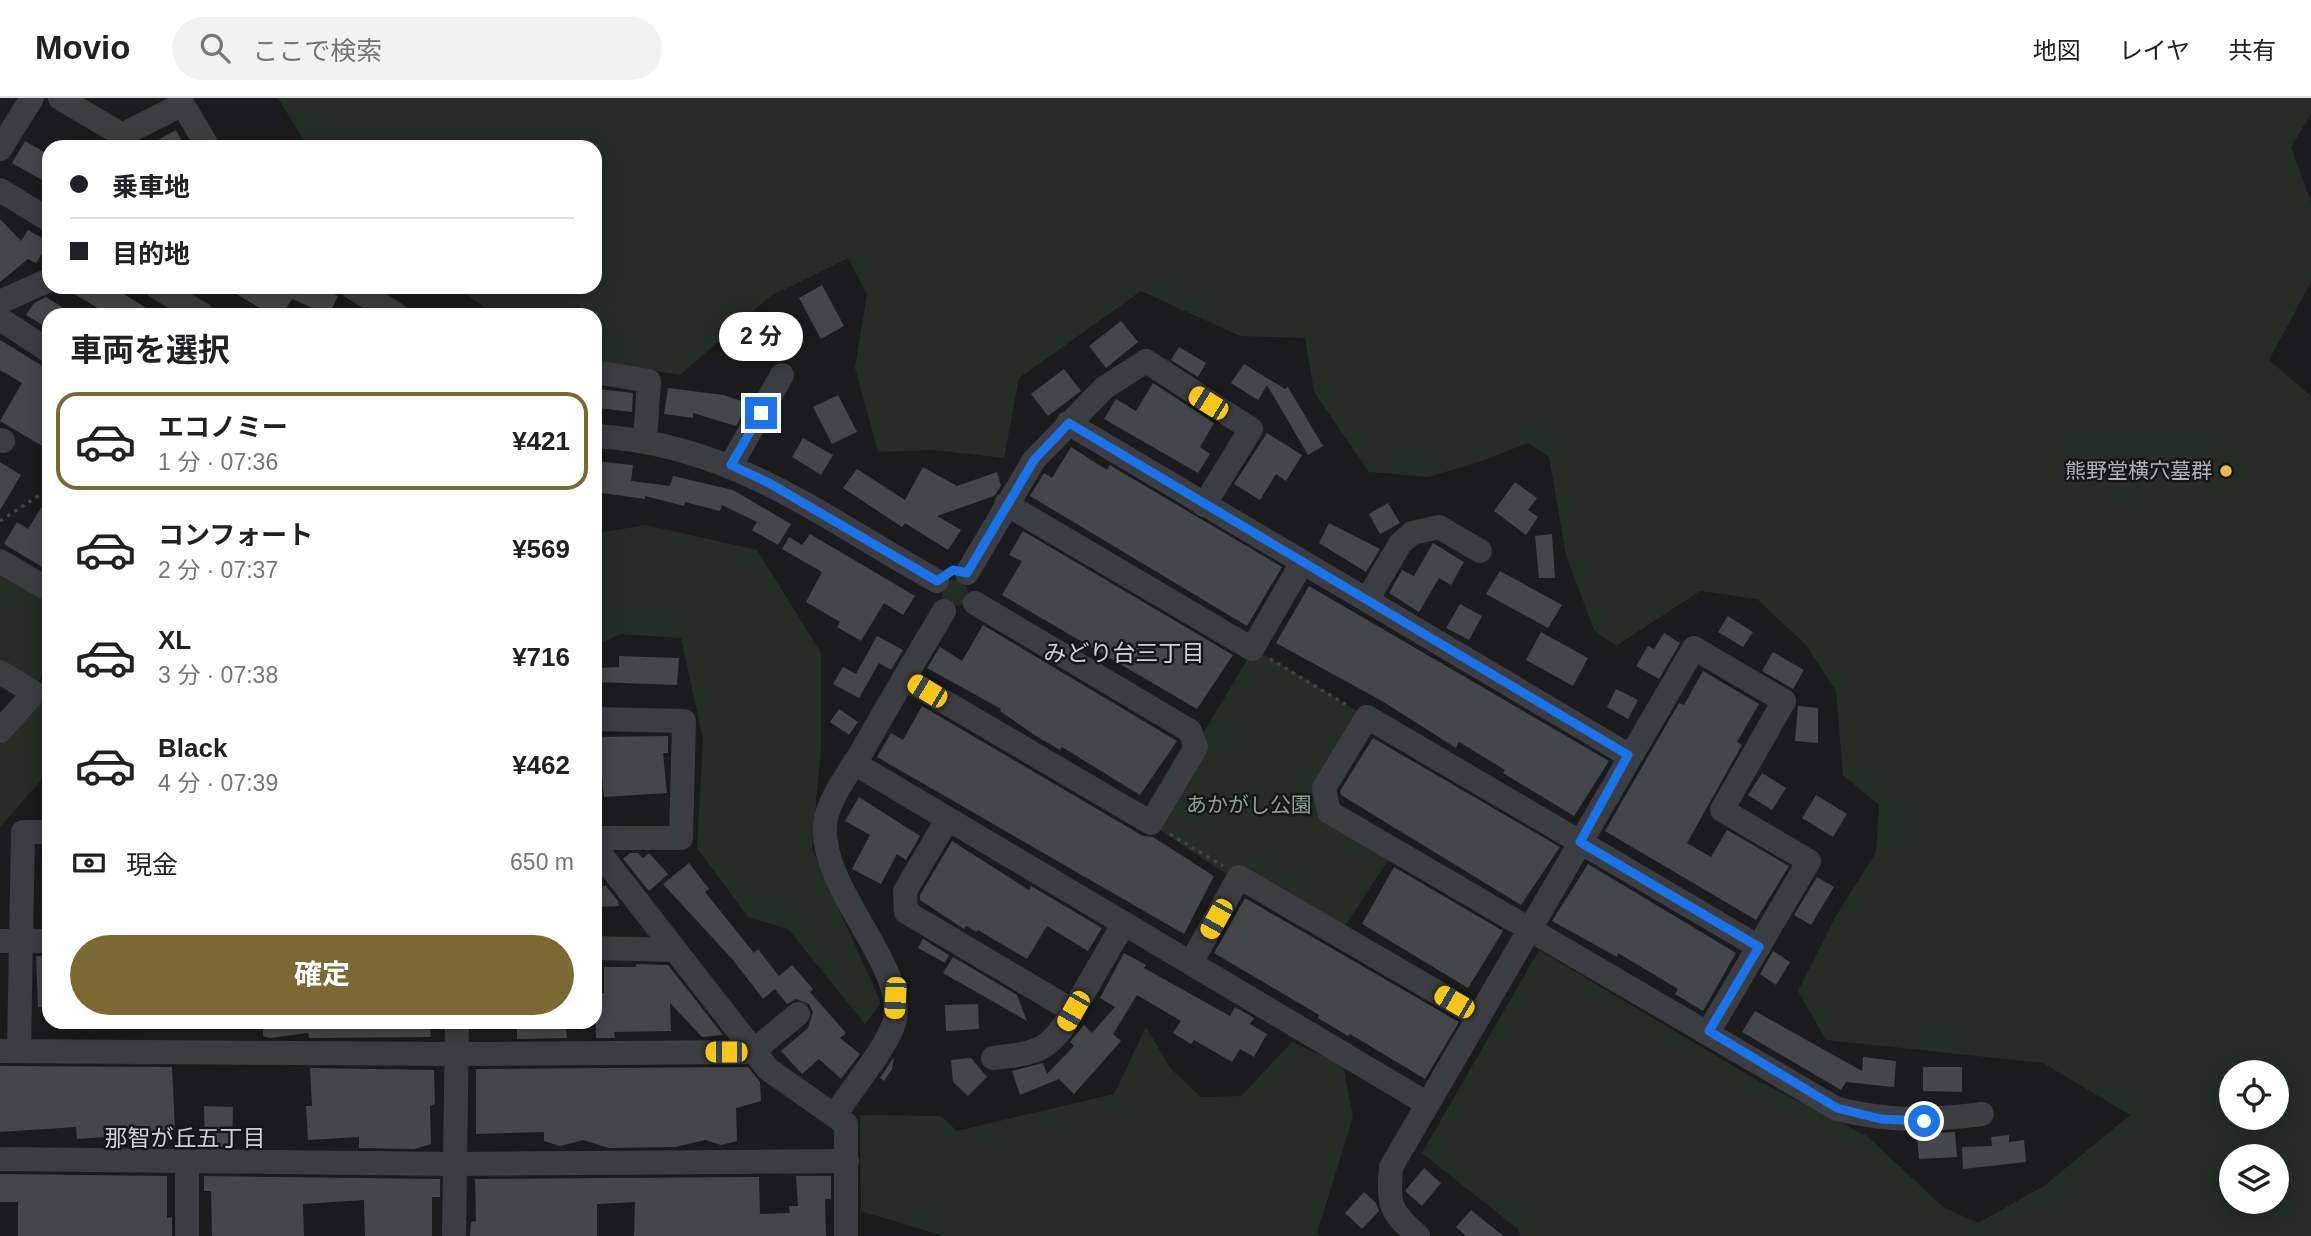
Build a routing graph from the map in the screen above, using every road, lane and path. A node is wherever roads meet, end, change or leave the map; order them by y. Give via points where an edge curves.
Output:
1 (32, 98) edge
2 (60, 98) edge
3 (180, 102) edge
4 (204, 140) edge
5 (0, 149) edge
6 (0, 190) edge
7 (42, 216) edge
8 (42, 283) edge
9 (168, 294) edge
10 (363, 294) edge
11 (0, 302) edge
12 (192, 308) edge
13 (386, 308) edge
14 (0, 318) edge
15 (42, 346) edge
16 (602, 373) edge
17 (782, 375) dead end
18 (1069, 423) junction
19 (602, 437) edge
20 (645, 440) junction
21 (731, 465) junction
22 (42, 494) edge
23 (1006, 504) junction
24 (1204, 505) junction
25 (0, 521) edge
26 (1480, 551) dead end
27 (0, 561) edge
28 (1301, 564) junction
29 (967, 573) junction
30 (937, 581) junction
31 (42, 586) edge
32 (1367, 600) junction
33 (975, 603) junction
34 (944, 611) junction
35 (1252, 649) junction
36 (0, 672) edge
37 (904, 678) junction
38 (1367, 718) junction
39 (602, 719) edge
40 (0, 731) edge
41 (1628, 755) junction
42 (854, 763) junction
43 (947, 820) junction
44 (1151, 823) junction
45 (42, 832) edge
46 (602, 838) edge
47 (1580, 842) junction
48 (602, 856) edge
49 (1240, 877) junction
50 (1124, 923) junction
51 (1528, 929) junction
52 (10, 941) edge
53 (42, 941) edge
54 (1759, 947) junction
55 (602, 948) edge
56 (674, 950) junction
57 (1192, 961) junction
58 (1073, 1011) junction
59 (798, 1014) dead end
60 (1478, 1016) junction
61 (457, 1029) edge
62 (1709, 1031) junction
63 (9, 1051) edge
64 (752, 1052) junction
65 (457, 1054) junction
66 (993, 1058) dead end
67 (1426, 1103) junction
68 (1982, 1114) dead end
69 (835, 1115) junction
70 (0, 1158) edge
71 (187, 1161) junction
72 (847, 1161) junction
73 (456, 1164) junction
74 (187, 1236) edge
75 (454, 1236) edge
76 (846, 1236) edge
77 (1418, 1236) edge

1 - 5 street
2 - 3 street via 122,135
3 - 4 street
6 - 7 street
8 - 11 street
9 - 12 street
10 - 13 street
14 - 15 street
16 - 20 street via 649,381
17 - 21 street
18 - 23 street via 1034,460
18 - 24 street
18 - 24 street via 1104,388 1146,361 1251,429
19 - 20 street
20 - 21 street
21 - 30 street
22 - 25 path
23 - 29 street
23 - 35 street
24 - 28 street
26 - 32 street via 1439,527 1412,533 1400,544
27 - 31 street
28 - 32 street
28 - 35 street
29 - 30 street via 953,570
29 - 33 street via 978,589
30 - 34 street via 935,598
32 - 41 street
33 - 34 street via 959,613
33 - 44 street via 1190,731 1196,747
34 - 37 street
35 - 38 path
36 - 40 street via 34,693
37 - 42 street
37 - 44 street
38 - 47 street
38 - 51 street via 1324,788 1329,812
39 - 46 street via 684,721 681,838
41 - 47 street
41 - 54 street via 1694,648 1783,701 1722,810 1809,861
42 - 43 street
42 - 69 street via 826,817 826,839 831,866 895,998 893,1025
43 - 50 street
43 - 58 street via 905,891 906,912
44 - 49 path
45 - 52 street via 23,832
47 - 51 street
47 - 54 street
48 - 56 street
49 - 57 street
49 - 60 street
50 - 57 street
50 - 58 street
51 - 60 street
51 - 62 street
52 - 53 street
52 - 63 street
54 - 62 street
55 - 56 street
56 - 64 street
57 - 67 street
58 - 66 street via 1058,1037 1041,1050
59 - 64 street
60 - 67 street
61 - 65 street
62 - 68 street via 1837,1108 1903,1120
63 - 65 street
64 - 65 street
64 - 69 street via 768,1069
65 - 73 street
67 - 77 street via 1391,1167 1388,1200
69 - 72 street via 846,1124
70 - 71 street
71 - 73 street
71 - 74 street
72 - 73 street
72 - 76 street
73 - 75 street

